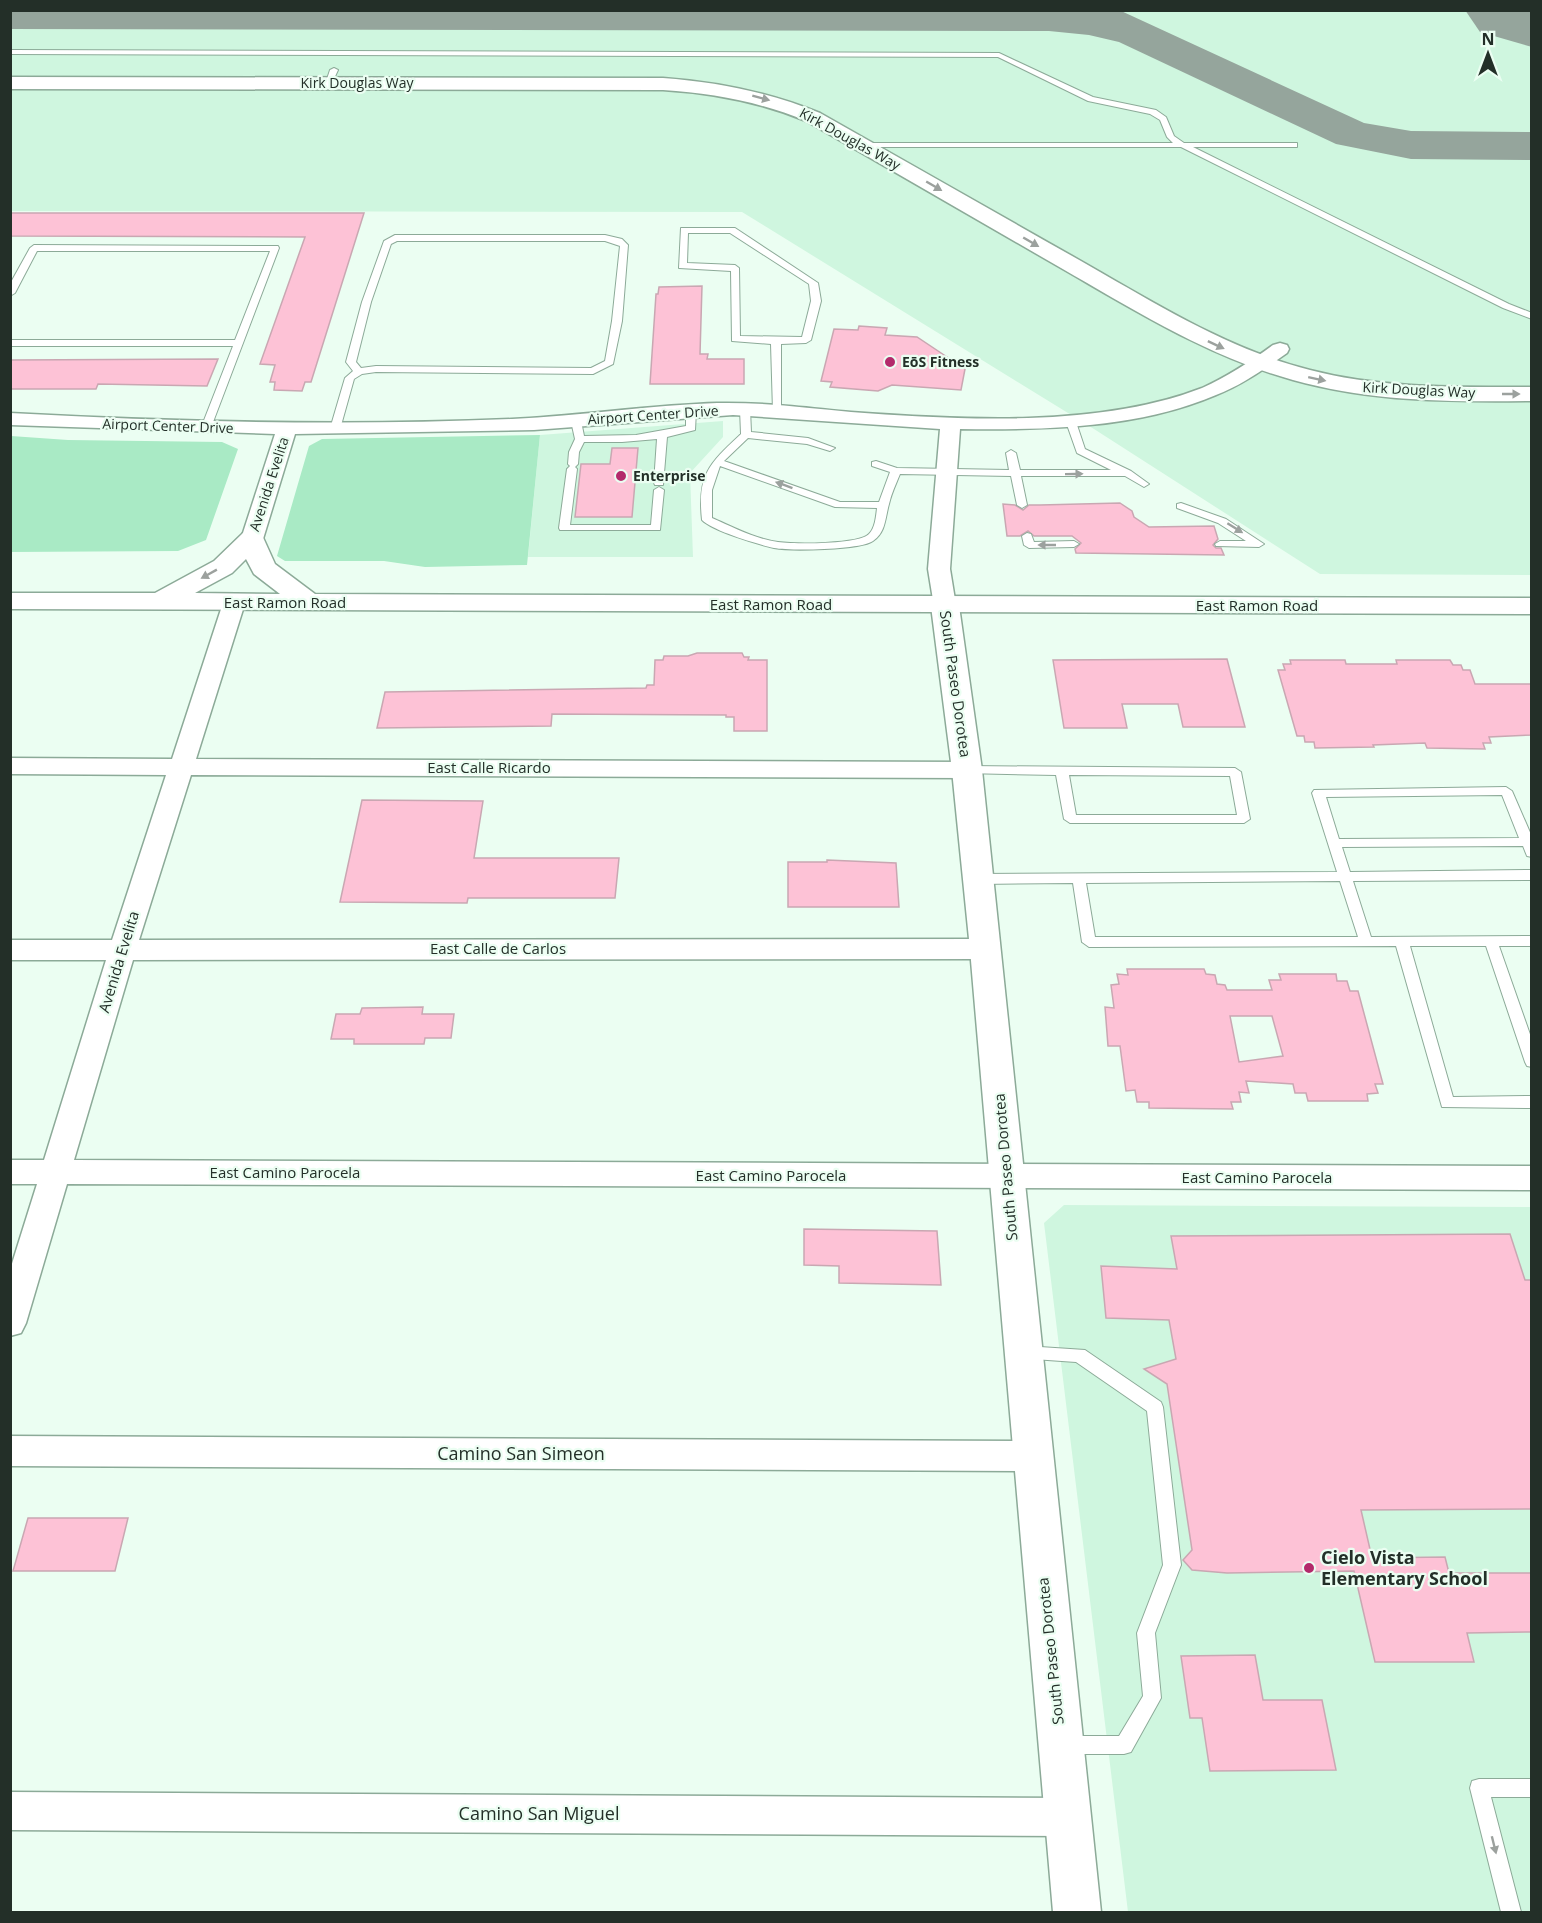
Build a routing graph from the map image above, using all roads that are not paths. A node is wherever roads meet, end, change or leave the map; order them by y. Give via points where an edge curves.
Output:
1 (10, 52) edge
2 (10, 69) edge
3 (331, 77) junction
4 (10, 83) edge
5 (830, 105) dead end
6 (866, 136) junction
7 (903, 145) junction
8 (1182, 145) junction
9 (1294, 146) dead end
10 (933, 162) dead end
11 (10, 293) edge
12 (1532, 316) edge
13 (1228, 327) dead end
14 (776, 341) junction
15 (10, 343) edge
16 (239, 343) junction
17 (1280, 349) junction
18 (1261, 363) junction
19 (360, 371) junction
20 (1532, 373) edge
21 (1532, 394) edge
22 (745, 410) junction
23 (691, 411) junction
24 (778, 411) junction
25 (10, 419) edge
26 (1070, 419) junction
27 (950, 423) junction
28 (206, 428) junction
29 (335, 429) junction
30 (286, 430) junction
31 (578, 430) junction
32 (746, 435) junction
33 (662, 436) junction
34 (830, 448) dead end
35 (1011, 453) dead end
36 (717, 462) junction
37 (876, 464) dead end
38 (896, 471) junction
39 (946, 473) junction
40 (1127, 473) junction
41 (1016, 475) junction
42 (1144, 484) dead end
43 (883, 505) junction
44 (1022, 505) dead end
45 (1181, 506) dead end
46 (1028, 536) dead end
47 (252, 539) junction
48 (1074, 544) dead end
49 (1220, 544) dead end
50 (10, 601) edge
51 (160, 602) junction
52 (234, 603) junction
53 (310, 603) junction
54 (945, 606) junction
55 (1532, 606) edge
56 (10, 766) edge
57 (182, 767) junction
58 (967, 770) junction
59 (1062, 771) junction
60 (1335, 843) junction
61 (1529, 848) edge
62 (1532, 875) edge
63 (1346, 876) junction
64 (1079, 878) junction
65 (978, 879) junction
66 (1491, 941) junction
67 (1532, 941) edge
68 (1366, 942) junction
69 (1402, 942) junction
70 (986, 949) junction
71 (10, 950) edge
72 (122, 950) junction
73 (1532, 1062) edge
74 (1532, 1102) edge
75 (10, 1172) edge
76 (56, 1172) junction
77 (1007, 1177) junction
78 (1532, 1178) edge
79 (10, 1323) edge
80 (1023, 1353) junction
81 (10, 1451) edge
82 (1032, 1456) junction
83 (1061, 1745) junction
84 (1532, 1788) edge
85 (10, 1811) edge
86 (1067, 1817) junction
87 (1077, 1912) edge
88 (1511, 1912) edge

1 - 8 lane via 991,54 1009,58 1091,99 1154,112 1163,118 1171,137
2 - 3 street, Kirk Douglas Way
3 - 4 street, Kirk Douglas Way
3 - 5 street, Kirk Douglas Way via 682,72 779,86
3 -> 6 street, Kirk Douglas Way via 717,88 794,109
6 - 7 street, Kirk Douglas Way
6 -> 18 street, Kirk Douglas Way via 1185,330
7 - 8 lane
7 - 10 street, Kirk Douglas Way
8 - 9 lane
8 - 12 lane
11 - 16 lane via 34,248 275,248
13 - 17 street, Kirk Douglas Way
14 - 14 lane via 806,340 816,301 813,283 732,230 684,230 682,266 735,268 735,339
14 - 24 lane
15 - 16 lane
16 - 28 lane
17 - 18 street, Airport Center Drive
17 - 20 street, Kirk Douglas Way via 1377,369
18 -> 21 street, Kirk Douglas Way via 1301,376 1387,391
18 - 26 street, Airport Center Drive via 1208,392 1169,405
19 - 19 lane via 602,368 610,362 624,245 605,238 394,238 387,243 380,259 356,339 351,362
19 - 29 lane via 350,378
22 - 23 street, Airport Center Drive
22 - 24 street, Airport Center Drive
22 - 32 lane
23 - 31 street, Airport Center Drive
23 - 33 lane via 691,428
24 - 27 street, Airport Center Drive
25 - 28 street, Airport Center Drive
26 - 27 street, Airport Center Drive
26 - 40 lane via 1076,451
27 - 39 street, South Paseo Dorotea
28 - 30 street, Airport Center Drive
29 - 30 street, Airport Center Drive
29 - 31 street, Airport Center Drive via 508,425
30 - 47 street, Avenida Evelita
31 - 33 lane via 602,441
31 - 33 lane via 564,528 656,528
32 - 34 lane via 808,441
32 - 36 lane
35 - 41 lane
43 -> 36 lane via 839,505
36 - 43 lane via 707,476 707,520 776,545 852,546 878,532
37 - 38 lane
38 - 39 lane
38 - 43 lane
39 - 41 lane
39 - 54 street, South Paseo Dorotea via 939,569
41 -> 40 lane
40 - 42 lane
41 - 44 lane
45 -> 49 lane via 1222,520 1259,544
48 -> 46 lane via 1029,545
47 -> 51 street via 223,567
47 - 53 street via 263,568
50 - 51 street, East Ramon Road
51 - 52 street, East Ramon Road
52 - 53 street, East Ramon Road
52 - 57 street, Avenida Evelita
53 - 54 street, East Ramon Road
54 - 55 street, East Ramon Road
54 - 58 street, South Paseo Dorotea
56 - 57 street, East Calle Ricardo
57 - 58 street, East Calle Ricardo
57 - 72 street, Avenida Evelita
58 - 59 lane
58 - 65 street, South Paseo Dorotea
59 - 59 lane via 1235,772 1244,819 1070,819
60 - 61 lane
60 - 61 lane via 1318,793 1506,791
60 - 63 lane
62 - 63 lane
63 - 64 lane
63 - 68 lane
64 - 65 lane
64 - 68 lane via 1089,942
65 - 70 street, South Paseo Dorotea
66 - 67 lane
66 - 69 lane
66 - 73 lane
68 - 69 lane
69 - 74 lane via 1447,1102
70 - 72 street, East Calle de Carlos
70 - 77 street, South Paseo Dorotea
71 - 72 street, East Calle de Carlos
72 - 76 street, Avenida Evelita
75 - 76 street, East Camino Parocela
76 - 77 street, East Camino Parocela
76 - 79 street, Avenida Evelita
77 - 78 street, East Camino Parocela
77 - 80 street, South Paseo Dorotea
80 - 82 street, South Paseo Dorotea
80 - 83 lane via 1079,1355 1155,1407 1172,1565 1146,1633 1152,1698 1124,1745
81 - 82 street, Camino San Simeon
82 - 83 street, South Paseo Dorotea
83 - 86 street, South Paseo Dorotea
84 -> 88 lane via 1479,1788
85 - 86 street, Camino San Miguel
86 - 87 street, South Paseo Dorotea

